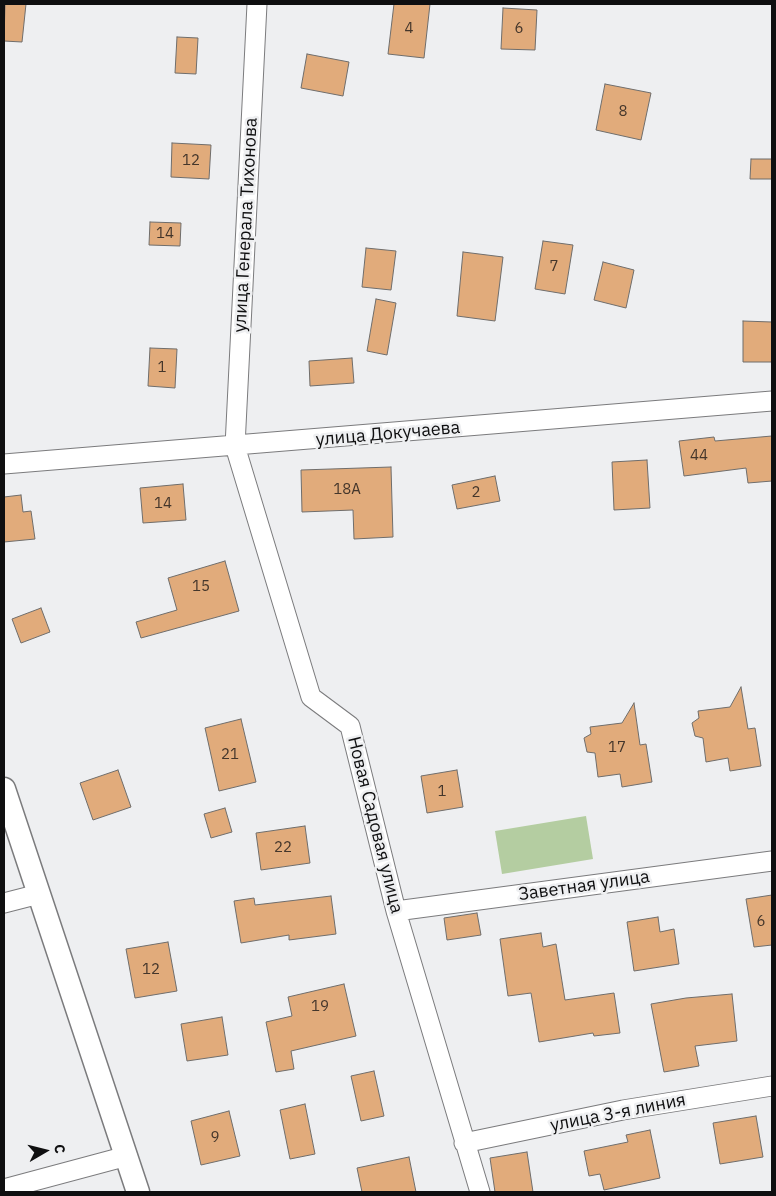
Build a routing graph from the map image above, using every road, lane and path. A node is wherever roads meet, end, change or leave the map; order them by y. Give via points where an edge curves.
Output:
1 (257, 4) edge
2 (772, 401) edge
3 (235, 446) junction
4 (4, 464) edge
5 (4, 789) edge
6 (772, 860) edge
7 (39, 894) junction
8 (4, 903) edge
9 (396, 911) junction
10 (772, 1086) edge
11 (464, 1143) junction
12 (127, 1156) junction
13 (4, 1190) edge
14 (138, 1192) edge
15 (480, 1192) edge

1 - 3 street, улица Генерала Тихонова
2 - 3 street, улица Докучаева
3 - 4 street, улица Докучаева
3 - 9 street, Новая Садовая улица via 311,697 350,726
5 - 7 street
6 - 9 street, Заветная улица
7 - 8 street
7 - 12 street
9 - 11 street, Новая Садовая улица
10 - 11 street, улица 3-я линия via 623,1110
11 - 15 street, Новая Садовая улица
12 - 13 street
12 - 14 street

